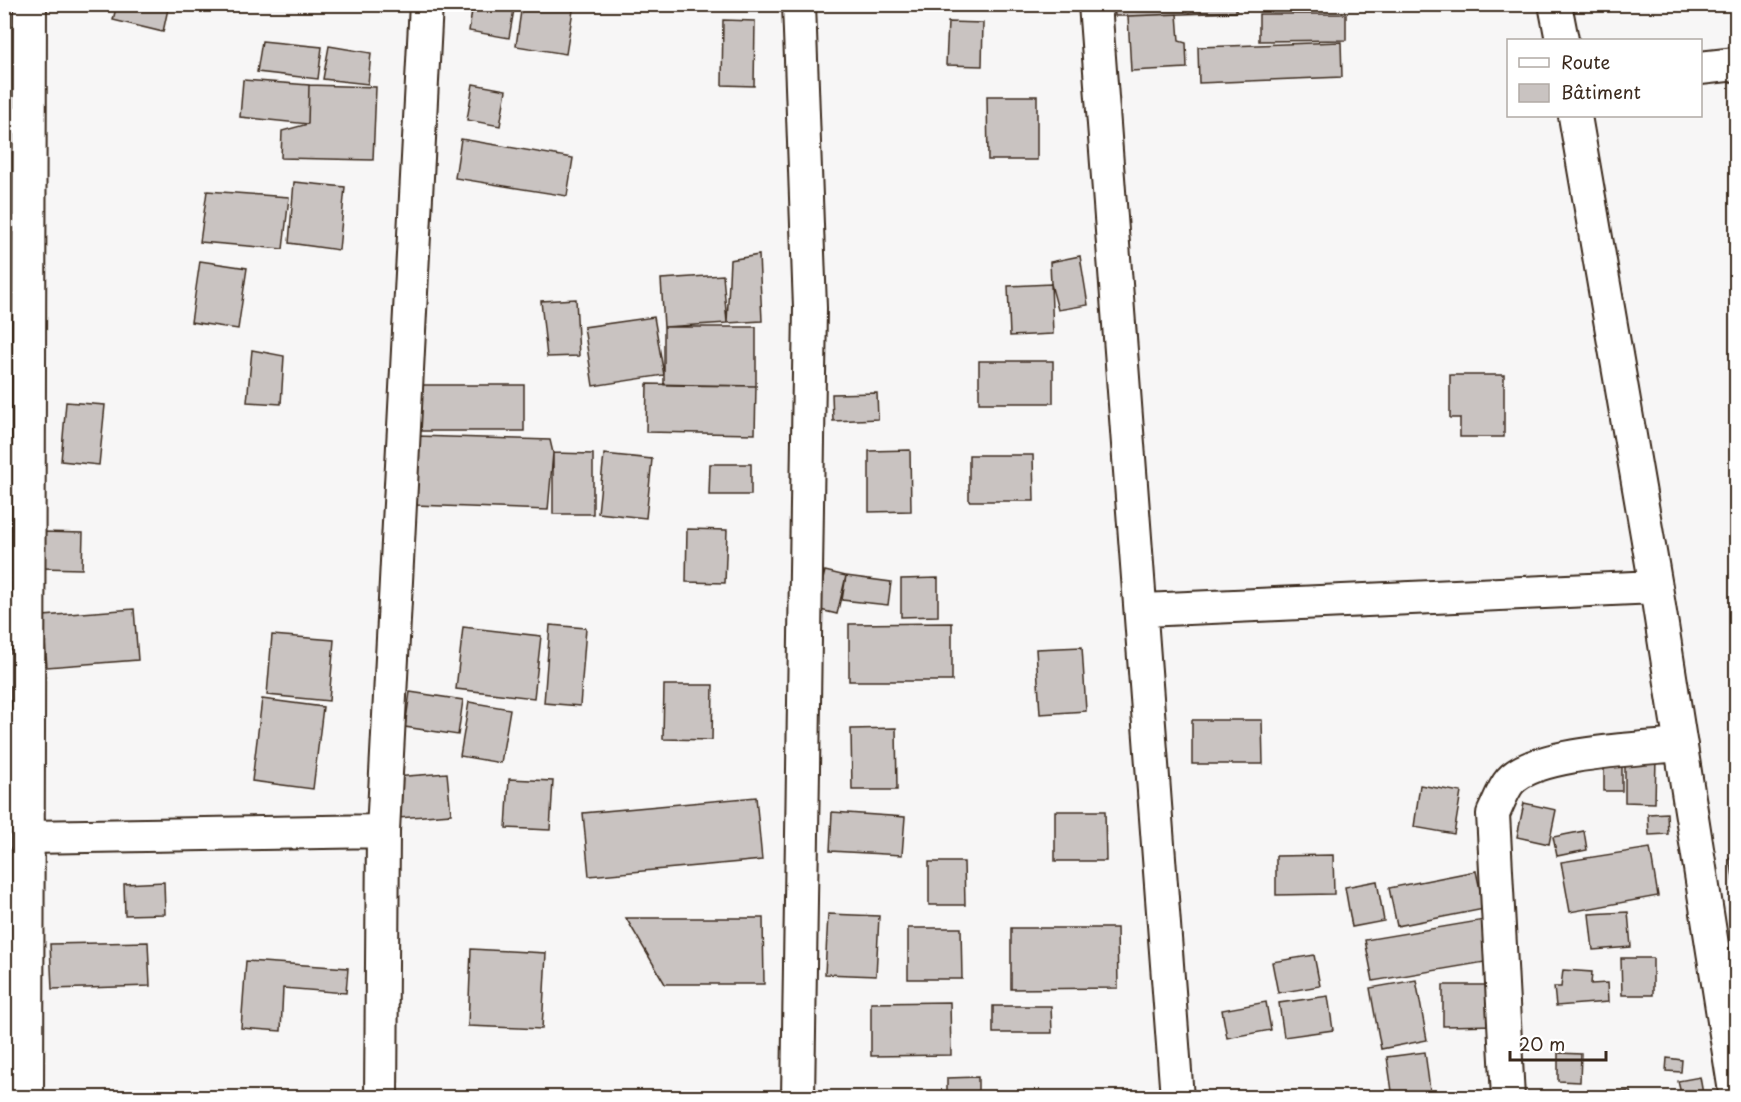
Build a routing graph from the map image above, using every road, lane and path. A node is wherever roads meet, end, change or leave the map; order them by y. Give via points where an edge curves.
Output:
1 (30, 4) edge
2 (426, 4) edge
3 (799, 4) edge
4 (1095, 4) edge
5 (1555, 4) edge
6 (1562, 39) edge
7 (1737, 64) edge
8 (1702, 68) edge
9 (1575, 117) edge
10 (1656, 587) junction
11 (1143, 610) junction
12 (1681, 745) junction
13 (383, 831) junction
14 (27, 837) junction
15 (27, 1098) edge
16 (381, 1098) edge
17 (798, 1098) edge
18 (1178, 1098) edge
19 (1508, 1098) edge
20 (1736, 1098) edge

1 - 14 street
2 - 13 street
3 - 17 street via 810,308
4 - 11 street
5 - 6 street
7 - 8 street
9 - 10 street
10 - 11 street
10 - 12 street
11 - 18 street
12 - 19 street via 1557,759 1529,767 1510,781 1493,814
12 - 20 street
13 - 14 street
13 - 16 street
14 - 15 street

